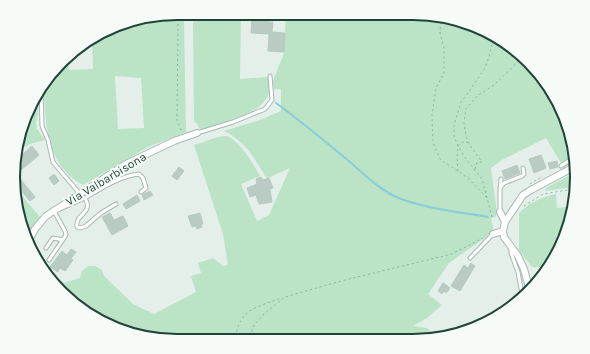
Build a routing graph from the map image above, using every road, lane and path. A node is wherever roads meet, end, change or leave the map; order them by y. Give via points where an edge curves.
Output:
1 (441, 22) edge
2 (178, 24) dead end
3 (493, 41) edge
4 (519, 61) edge
5 (270, 76) dead end
6 (41, 99) edge
7 (197, 133) joint
8 (183, 135) junction
9 (469, 143) junction
10 (458, 146) junction
11 (569, 160) edge
12 (561, 166) dead end
13 (523, 168) dead end
14 (475, 169) junction
15 (570, 169) edge
16 (458, 171) junction
17 (501, 179) dead end
18 (500, 188) junction
19 (570, 190) edge
20 (141, 192) dead end
21 (82, 196) junction
22 (487, 198) junction
23 (116, 204) dead end
24 (522, 207) dead end
25 (53, 211) junction
26 (500, 212) joint
27 (492, 218) dead end
28 (506, 220) junction
29 (503, 231) junction
30 (493, 234) junction
31 (31, 236) edge
32 (63, 240) junction
33 (46, 248) dead end
34 (512, 248) junction
35 (470, 258) dead end
36 (49, 260) dead end
37 (527, 285) edge
38 (521, 291) edge
39 (285, 297) junction
40 (236, 334) edge
41 (251, 334) edge

1 - 16 path via 444,73 436,88 432,115 433,142 440,159
2 - 8 path via 177,120
3 - 10 path via 485,68 461,102 456,116 454,136
4 - 9 path via 494,85 477,96 466,109 463,129
5 - 7 lane via 272,100 265,109
6 - 21 lane via 42,126 53,162
7 - 8 street, Via Valbarbisona
8 - 21 street, Via Valbarbisona via 126,164
9 - 10 path via 465,141
9 - 14 path via 482,162 477,162
10 - 14 path
10 - 16 path
11 - 12 lane
13 - 18 lane via 522,176 504,183
14 - 22 path via 482,179
15 - 28 street via 523,195
16 - 22 path
17 - 18 lane
18 - 26 lane
19 - 24 path via 543,194
20 - 21 lane via 146,188 139,174
21 - 23 lane via 88,203 88,209 77,223 79,228 86,226
21 - 25 street, Via Valbarbisona
22 - 27 path
25 - 31 street, Via Valbarbisona
25 - 32 lane via 65,231
26 - 28 street
28 - 29 street
29 - 30 street
29 - 34 street
30 - 35 lane
30 - 39 path via 452,254
32 - 33 lane via 53,238
32 - 36 lane
34 - 37 street via 524,269
34 - 38 lane via 510,253 518,272
39 - 40 path via 249,311
39 - 41 path via 259,319

